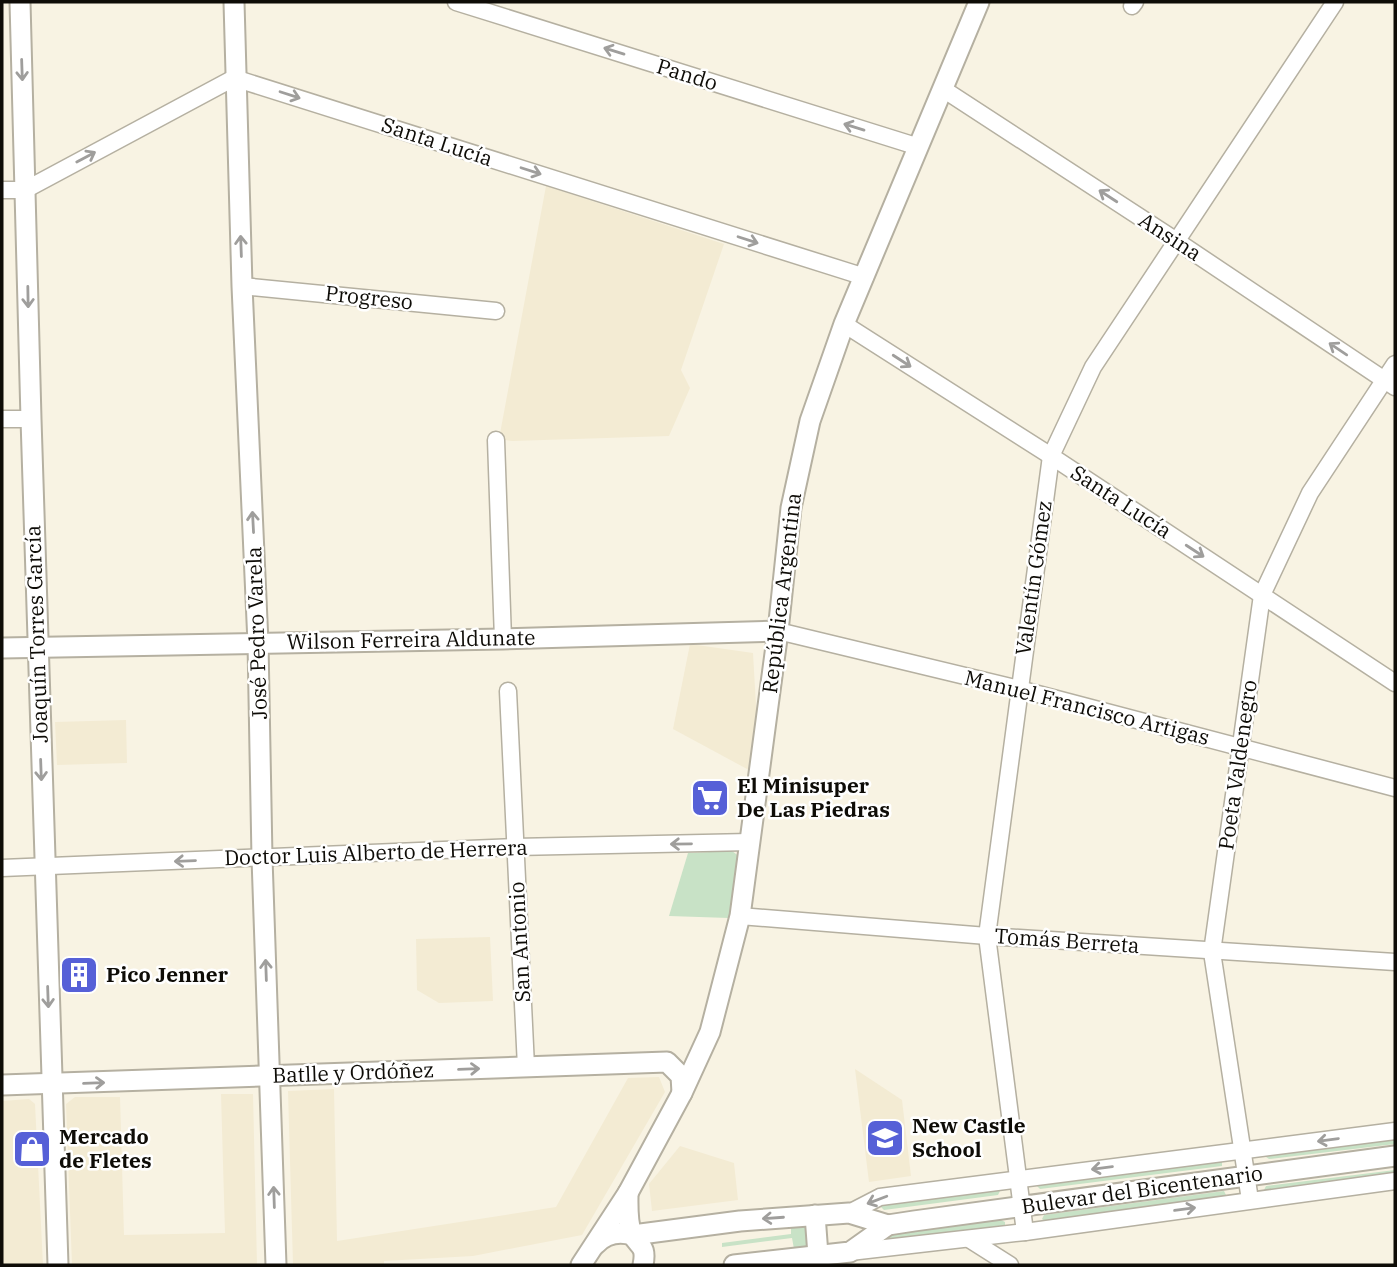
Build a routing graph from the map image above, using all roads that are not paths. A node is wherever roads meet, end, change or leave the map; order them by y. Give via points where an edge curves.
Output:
1 (20, 2) edge
2 (234, 2) edge
3 (456, 2) edge
4 (979, 2) edge
5 (1335, 2) edge
6 (234, 78) junction
7 (943, 89) junction
8 (919, 148) junction
9 (2, 190) edge
10 (26, 190) junction
11 (1178, 242) junction
12 (865, 277) junction
13 (242, 286) junction
14 (496, 311) dead end
15 (844, 324) junction
16 (1395, 363) edge
17 (1390, 384) edge
18 (2, 419) edge
19 (31, 419) junction
20 (496, 440) dead end
21 (1051, 456) junction
22 (1262, 595) junction
23 (778, 631) junction
24 (503, 639) junction
25 (258, 643) junction
26 (37, 646) junction
27 (2, 648) edge
28 (1395, 683) edge
29 (1019, 689) junction
30 (508, 691) dead end
31 (1240, 747) junction
32 (1395, 788) edge
33 (750, 842) junction
34 (514, 848) junction
35 (262, 858) junction
36 (44, 866) junction
37 (2, 868) edge
38 (740, 916) junction
39 (987, 936) junction
40 (1212, 951) junction
41 (1395, 962) edge
42 (702, 1051) junction
43 (667, 1062) junction
44 (526, 1067) junction
45 (270, 1076) junction
46 (51, 1084) junction
47 (2, 1086) edge
48 (682, 1093) junction
49 (1395, 1131) edge
50 (1242, 1152) junction
51 (1395, 1156) edge
52 (1246, 1176) junction
53 (1018, 1178) junction
54 (1395, 1181) edge
55 (628, 1193) junction
56 (1250, 1200) junction
57 (1023, 1206) junction
58 (849, 1213) junction
59 (815, 1215) junction
60 (888, 1225) junction
61 (1025, 1232) junction
62 (633, 1235) junction
63 (969, 1238) junction
64 (849, 1252) junction
65 (818, 1255) junction
66 (594, 1256) edge
67 (58, 1265) edge
68 (276, 1265) edge
69 (582, 1265) edge
70 (643, 1265) edge
71 (734, 1265) edge
72 (1010, 1265) edge

1 -> 10 street, Joaquín Torres García
2 - 6 street, José Pedro Varela
8 -> 3 street, Pando
4 - 7 street, República Argentina
5 - 11 street, Valentín Gómez
10 -> 6 street
6 -> 12 street, Santa Lucía
13 -> 6 street, José Pedro Varela
7 - 8 street, República Argentina
11 -> 7 street, Ansina
8 - 12 street, República Argentina
9 - 10 street
10 -> 19 street, Joaquín Torres García
17 -> 11 street, Ansina
11 - 21 street, Valentín Gómez via 1093,366
12 - 15 street, República Argentina
13 - 14 street, Progreso
25 -> 13 street, José Pedro Varela
15 -> 21 street, Santa Lucía
15 - 23 street, República Argentina via 810,421 794,495
16 - 17 street, Poeta Valdenegro
17 - 22 street, Poeta Valdenegro via 1310,493
18 - 19 street
19 - 26 street, Joaquín Torres García
20 - 24 street
21 -> 22 street, Santa Lucía
21 - 29 street, Valentín Gómez
22 - 28 street, Santa Lucía
22 - 31 street, Poeta Valdenegro
23 - 24 street, Wilson Ferreira Aldunate
23 - 29 street, Manuel Francisco Artigas
23 - 33 street, República Argentina
24 - 25 street, Wilson Ferreira Aldunate
25 - 26 street, Wilson Ferreira Aldunate
25 - 35 street, José Pedro Varela
26 - 27 street, Wilson Ferreira Aldunate
26 -> 36 street, Joaquín Torres García
29 - 31 street, Manuel Francisco Artigas
29 - 39 street, Valentín Gómez
30 - 34 street, San Antonio
31 - 32 street, Manuel Francisco Artigas
31 - 40 street, Poeta Valdenegro
33 -> 34 street, Doctor Luis Alberto de Herrera
33 - 38 street, República Argentina
34 - 35 street, Doctor Luis Alberto de Herrera
34 - 44 street, San Antonio
35 -> 36 street, Doctor Luis Alberto de Herrera
45 -> 35 street, José Pedro Varela
36 - 37 street, Doctor Luis Alberto de Herrera
36 -> 46 street, Joaquín Torres García
38 - 39 street, Tomás Berreta
38 - 42 street, República Argentina
39 - 40 street, Tomás Berreta
39 - 53 street, Valentín Gómez
40 - 41 street, Tomás Berreta
40 - 50 street, Poeta Valdenegro
42 - 43 street, Batlle y Ordóñez
42 - 48 street, República Argentina
43 - 44 street, Batlle y Ordóñez
43 - 48 street via 681,1076
45 -> 44 street, Batlle y Ordóñez
46 -> 45 street, Batlle y Ordóñez
68 -> 45 street, José Pedro Varela
46 - 47 street, Batlle y Ordóñez
46 - 67 street, Joaquín Torres García
48 - 55 street, República Argentina
49 -> 50 street
50 - 52 street, Poeta Valdenegro
50 -> 53 street
51 - 52 street, Bulevar del Bicentenario
52 - 56 street, Poeta Valdenegro
52 - 57 street, Bulevar del Bicentenario
53 - 57 street, Valentín Gómez
53 -> 58 street via 880,1197
54 - 56 street
55 - 62 street
55 - 66 street, República Argentina
61 -> 56 street
57 - 60 street, Bulevar del Bicentenario
57 - 61 street, Valentín Gómez
58 - 59 street, Bulevar del Bicentenario
58 - 60 street, Bulevar del Bicentenario
59 -> 62 street, Bulevar del Bicentenario
59 - 65 street
60 - 64 street, Bulevar del Bicentenario
61 - 63 street
62 - 66 street, Bulevar del Bicentenario via 606,1236
62 - 70 street via 644,1253
63 - 64 street
63 - 72 street
64 - 65 street, Bulevar del Bicentenario
65 - 71 street, Bulevar del Bicentenario
66 - 69 street, República Argentina

